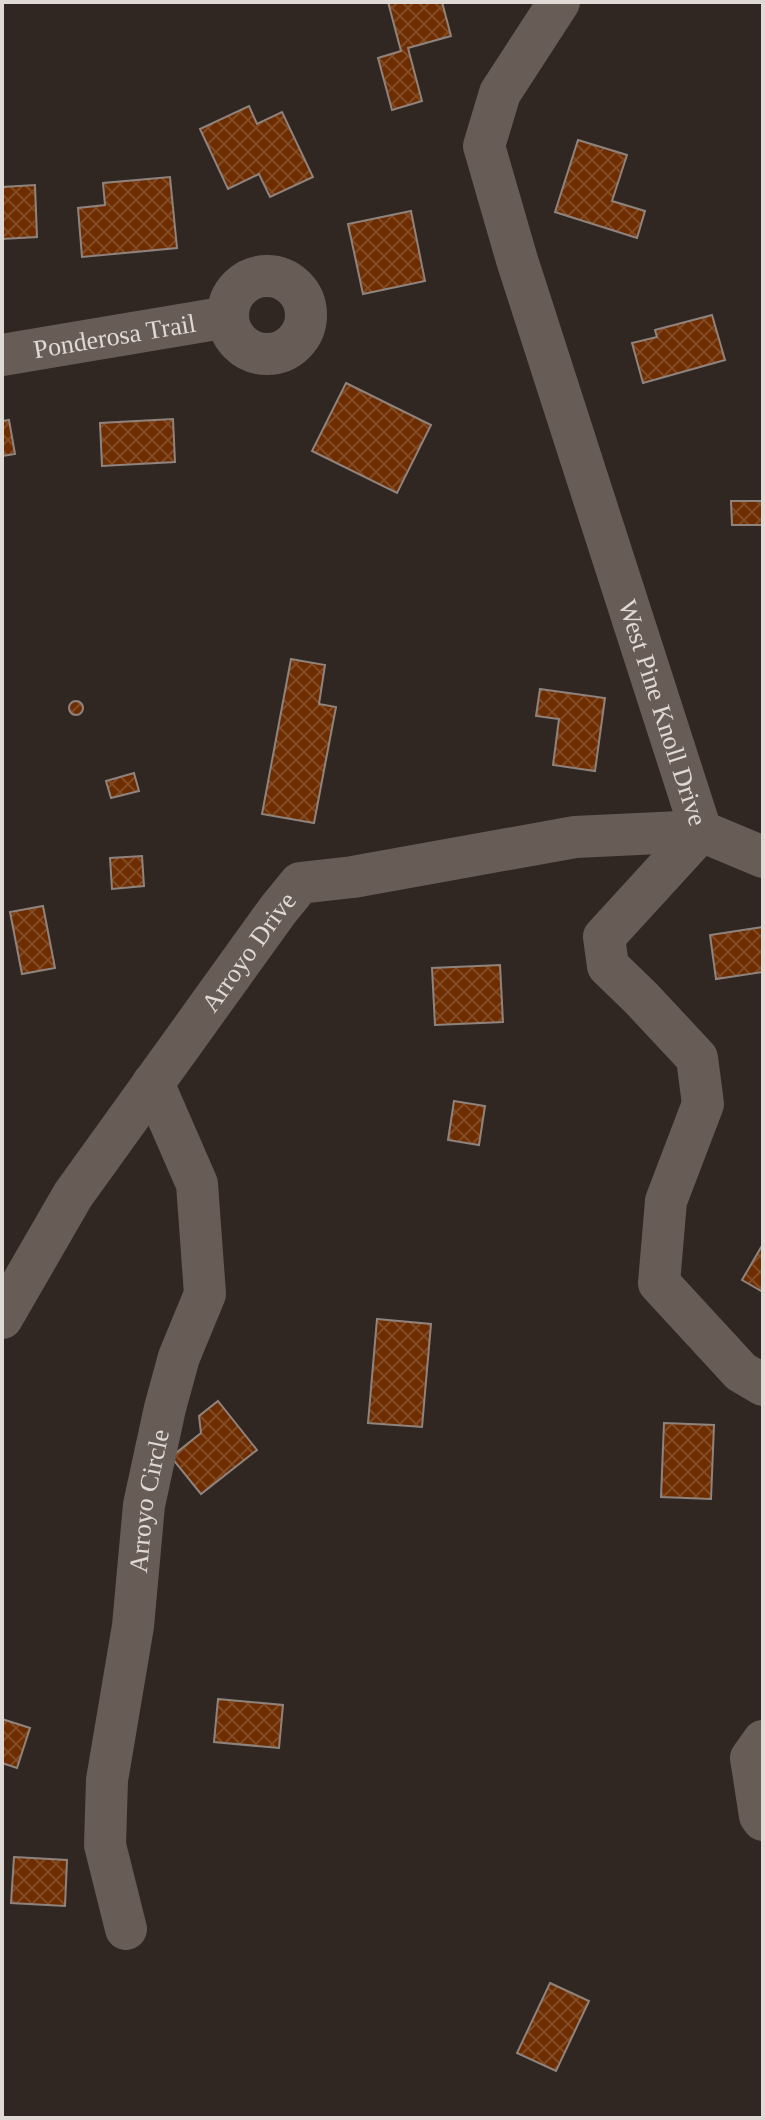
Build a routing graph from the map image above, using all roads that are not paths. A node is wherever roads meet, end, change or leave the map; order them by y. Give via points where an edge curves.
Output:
1 (559, 2) edge
2 (228, 317) dead end
3 (2, 355) edge
4 (701, 831) junction
5 (763, 857) edge
6 (153, 1083) junction
7 (2, 1318) edge
8 (763, 1385) edge
9 (763, 1741) edge
10 (763, 1820) edge
11 (126, 1929) dead end

1 - 4 street, West Pine Knoll Drive via 500,93 484,146
2 - 3 street, Ponderosa Trail
4 - 5 street
4 - 6 street, Arroyo Drive via 575,837 300,883
4 - 8 street, West Pine Knoll Drive via 604,937 608,966 697,1058 703,1104 666,1201 659,1283 741,1372
6 - 7 street, Arroyo Drive via 73,1195
6 - 11 street, Arroyo Circle via 197,1184 205,1294 176,1369 144,1505 133,1626 107,1780 105,1845
9 - 10 street via 751,1758

